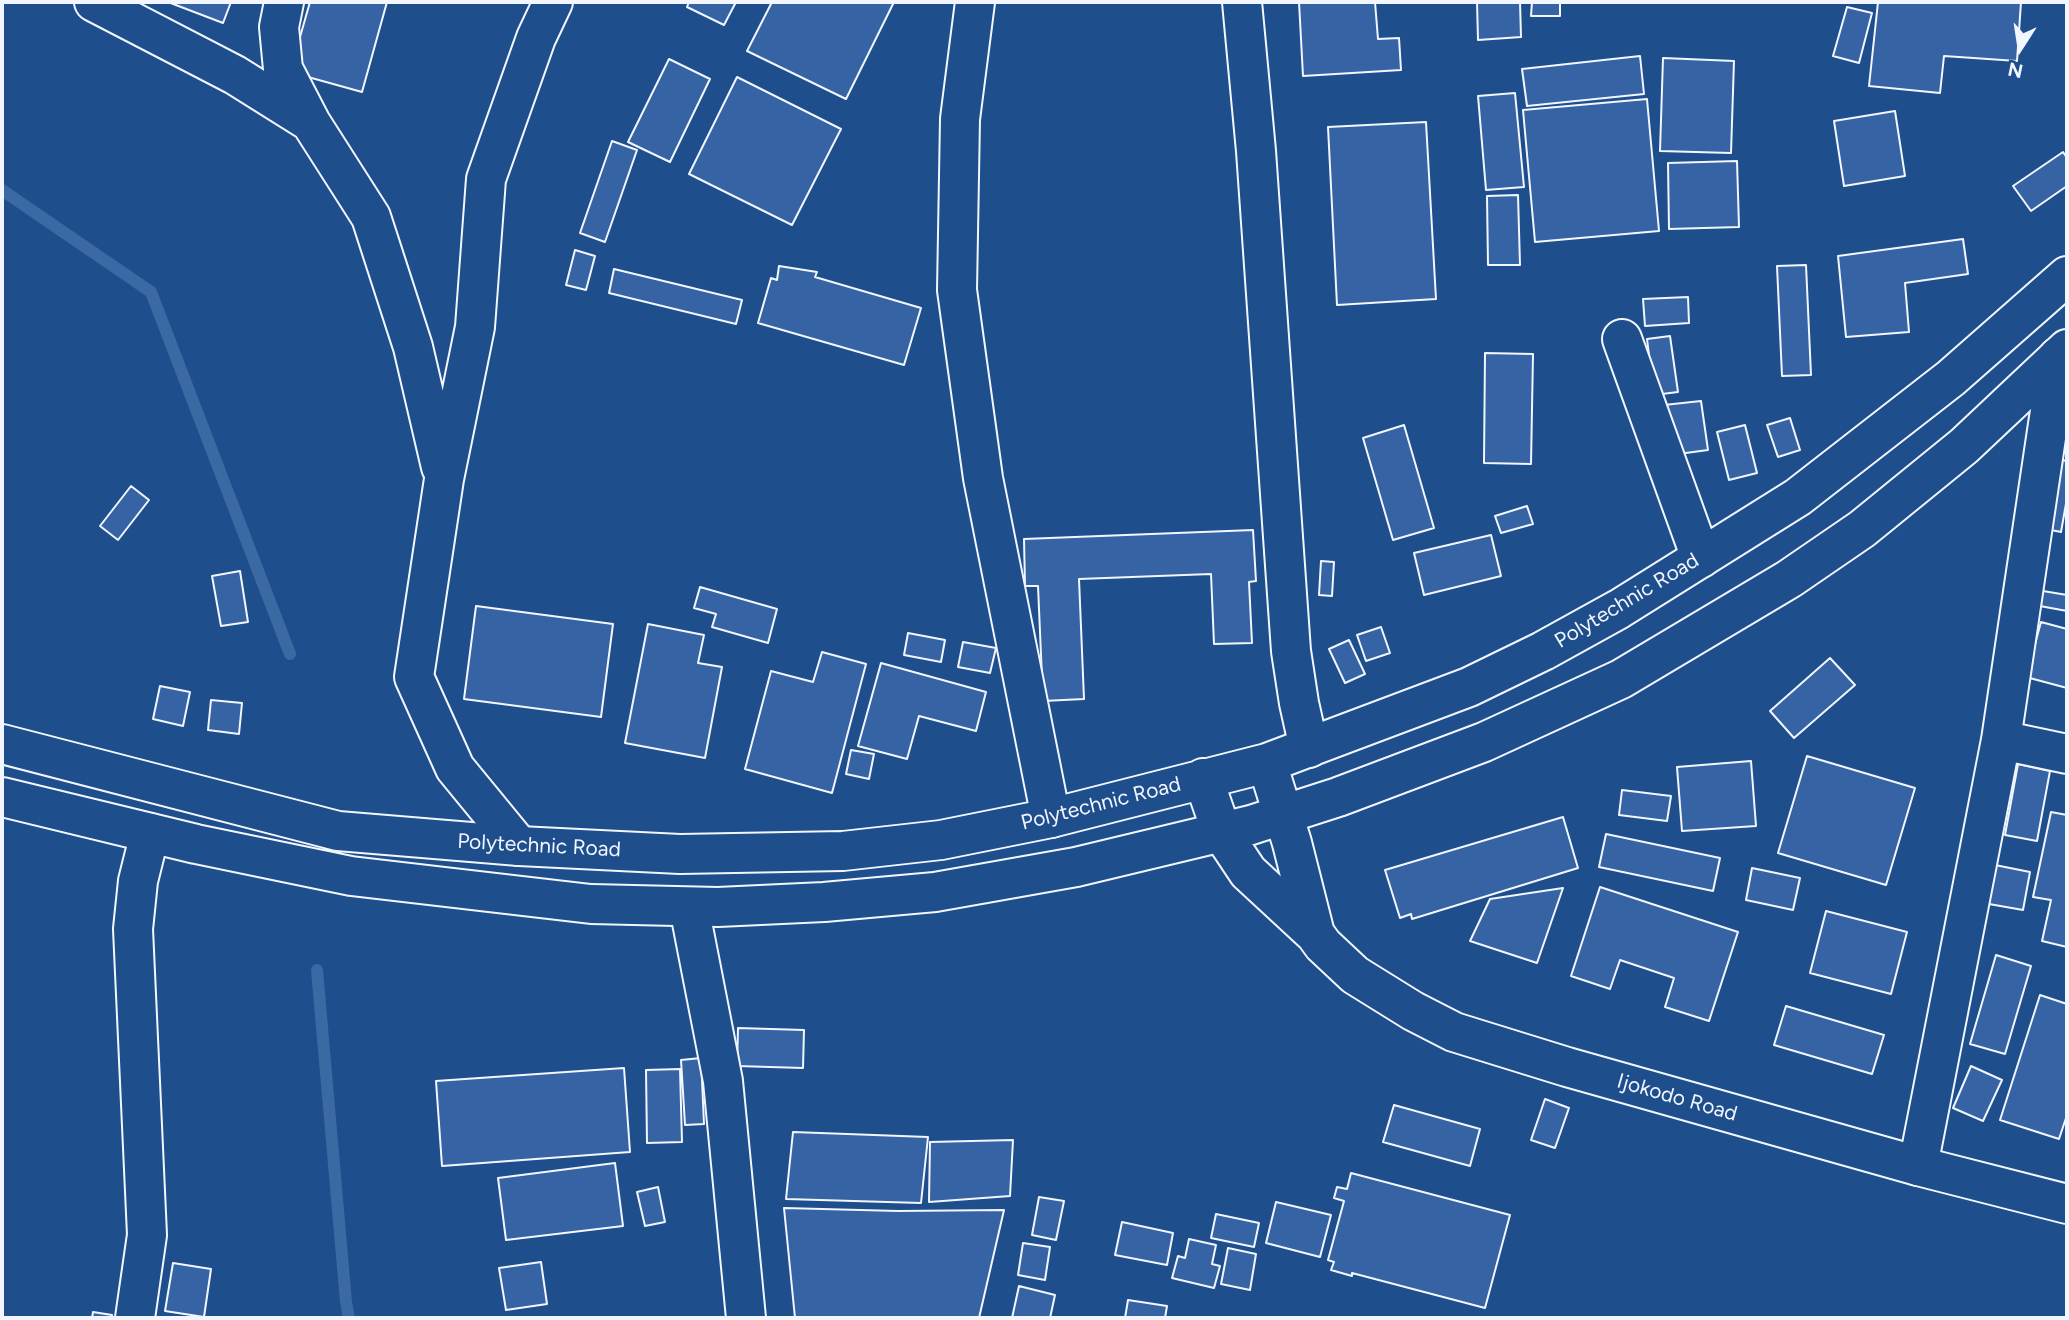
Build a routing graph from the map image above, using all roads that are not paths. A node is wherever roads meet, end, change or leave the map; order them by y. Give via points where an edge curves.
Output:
1 (94, 2) edge
2 (284, 2) edge
3 (553, 2) edge
4 (975, 2) edge
5 (1242, 2) edge
6 (311, 123) junction
7 (2067, 276) edge
8 (1622, 339) dead end
9 (2063, 353) edge
10 (444, 479) junction
11 (1701, 558) junction
12 (2001, 740) junction
13 (2, 744) edge
14 (1309, 748) junction
15 (2067, 754) edge
16 (1267, 763) junction
17 (1203, 778) junction
18 (2, 797) edge
19 (1284, 815) junction
20 (1051, 818) junction
21 (150, 833) junction
22 (1222, 833) junction
23 (519, 846) junction
24 (689, 907) junction
25 (1315, 934) junction
26 (1918, 1166) junction
27 (2067, 1204) edge
28 (135, 1318) edge
29 (746, 1318) edge

1 - 6 main road via 235,75
2 - 6 main road via 279,27 283,69
3 - 10 main road via 485,179 475,327
4 - 20 main road via 960,119 957,290 983,478
5 - 14 main road via 1291,651
6 - 10 main road via 371,217 413,347
7 - 11 main road, Polytechnic Road via 1951,378 1798,497
8 - 11 main road
9 - 12 main road
9 - 19 main road via 1964,446 1862,529 1789,579 1621,679 1484,742
10 - 23 main road via 414,677 455,768
11 - 14 main road, Polytechnic Road via 1543,651 1481,681
12 - 15 main road
12 - 26 main road
13 - 23 main road, Polytechnic Road via 338,831
14 - 16 main road, Polytechnic Road
16 - 17 main road, Polytechnic Road
16 - 19 main road, Ijokodo Road
17 - 20 main road, Polytechnic Road
17 - 22 main road, Ijokodo Road
18 - 21 main road
19 - 22 main road
19 - 25 main road, Ijokodo Road
20 - 23 main road, Polytechnic Road via 941,840 843,851 680,854
21 - 24 main road via 351,876 591,904
21 - 28 main road via 133,929 147,1235
22 - 24 main road via 1076,867 935,892
22 - 25 main road, Ijokodo Road via 1248,872
24 - 29 main road via 723,1081
25 - 26 main road, Ijokodo Road via 1354,975 1454,1032
26 - 27 main road, Ijokodo Road

